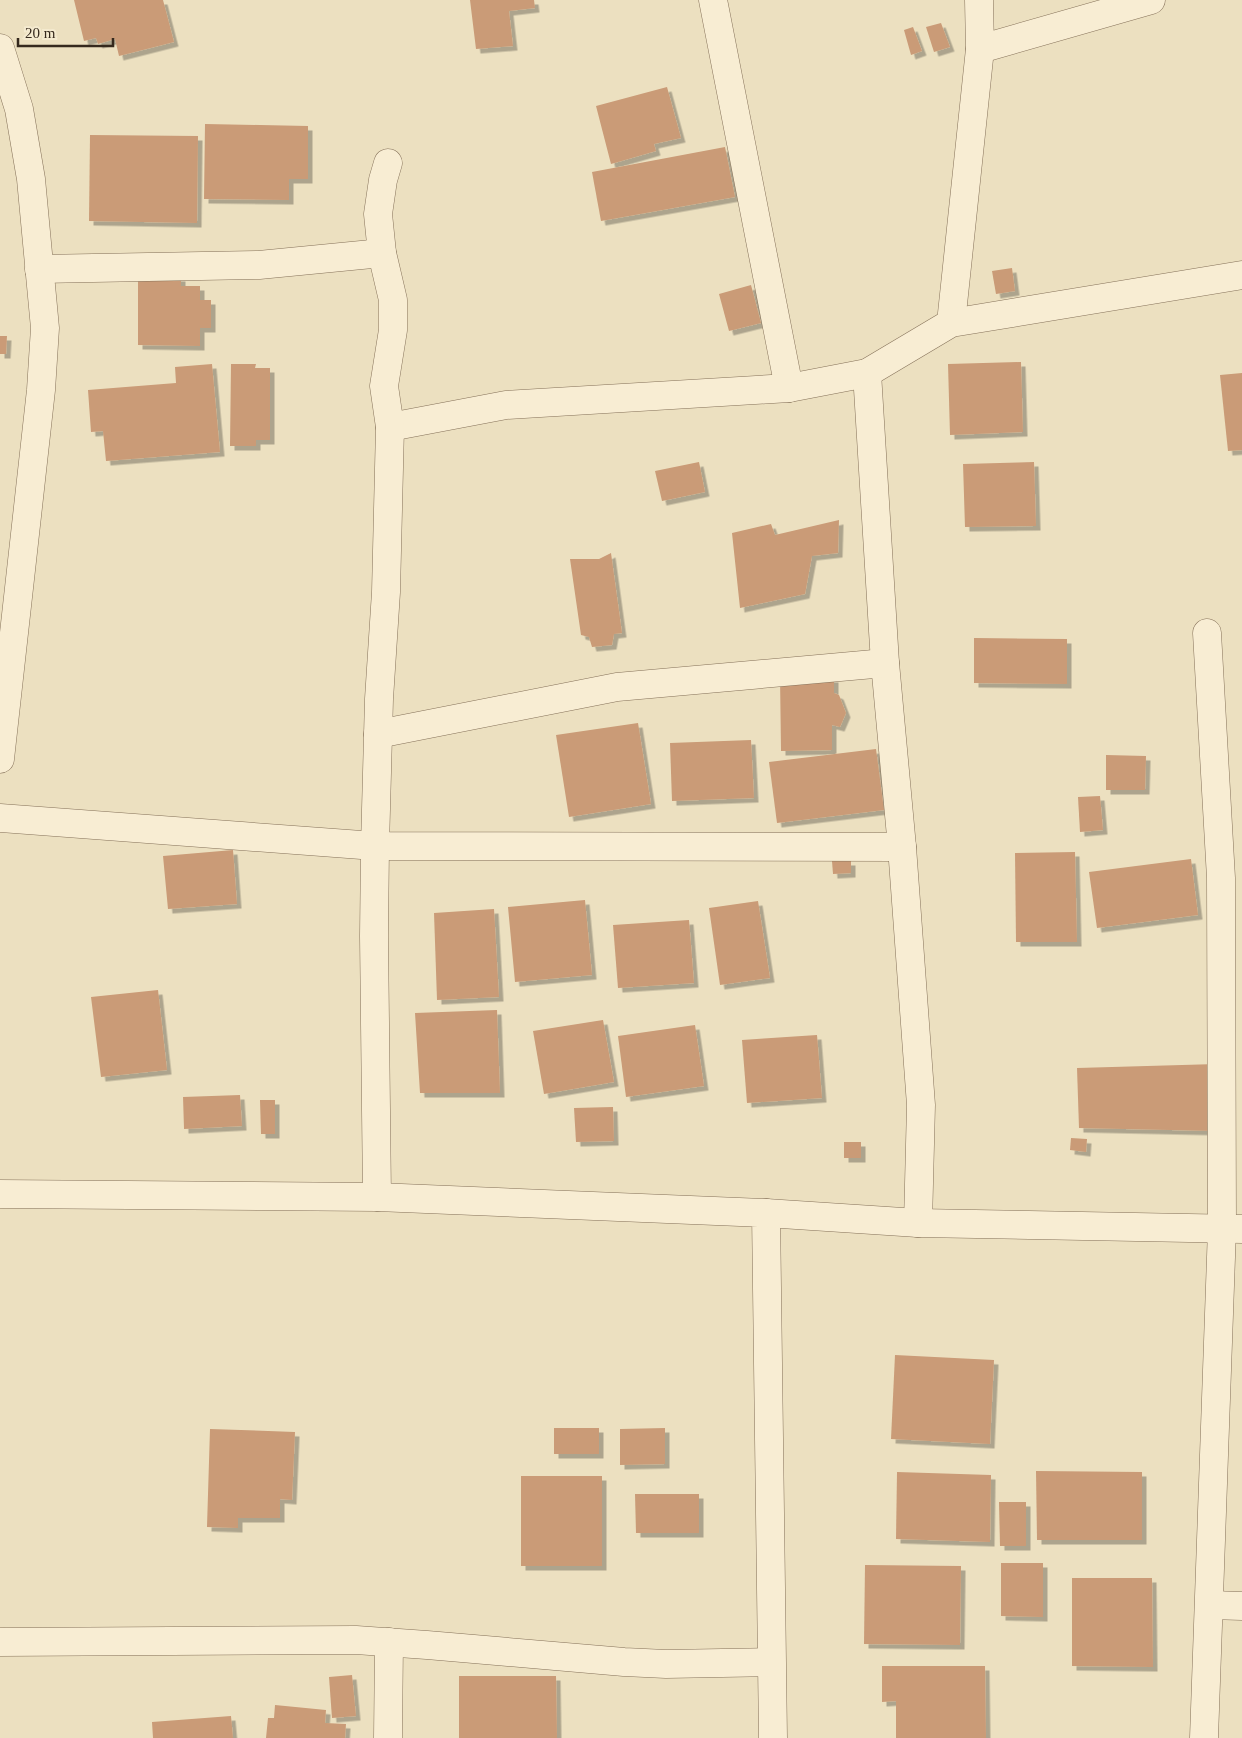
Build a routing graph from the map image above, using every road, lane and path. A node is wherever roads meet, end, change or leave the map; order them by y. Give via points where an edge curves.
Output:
1 (714, 0) edge
2 (979, 0) edge
3 (1151, 0) edge
4 (0, 48) edge
5 (980, 49) junction
6 (388, 163) dead end
7 (382, 253) junction
8 (39, 269) junction
9 (1242, 275) edge
10 (950, 323) junction
11 (867, 373) junction
12 (789, 388) junction
13 (390, 427) junction
14 (1207, 633) dead end
15 (885, 663) junction
16 (378, 734) junction
17 (0, 759) edge
18 (0, 818) edge
19 (376, 846) junction
20 (902, 846) junction
21 (0, 1194) edge
22 (377, 1197) junction
23 (766, 1213) junction
24 (918, 1223) junction
25 (1232, 1229) edge
26 (1210, 1605) junction
27 (1242, 1606) edge
28 (0, 1642) edge
29 (389, 1642) junction
30 (771, 1662) junction
31 (388, 1738) edge
32 (773, 1738) edge
33 (1204, 1738) edge

1 - 12 street
2 - 5 street
3 - 5 street
4 - 8 street via 19,109 31,179
5 - 10 street
6 - 7 street via 378,214
7 - 8 street via 259,265
7 - 13 street via 393,300 393,330 384,386
8 - 17 street via 45,328 41,390
9 - 10 street
10 - 11 street
11 - 12 street
11 - 15 street
12 - 13 street via 506,405
13 - 16 street
14 - 25 street via 1221,878
15 - 16 street via 617,687
15 - 20 street
16 - 19 street
18 - 19 street
19 - 20 street
19 - 22 street
20 - 24 street via 921,1105
21 - 22 street
22 - 23 street
23 - 24 street
23 - 30 street
24 - 25 street
25 - 26 street
26 - 27 street
26 - 33 street
28 - 29 street
29 - 30 street via 624,1662
29 - 31 street
30 - 32 street

